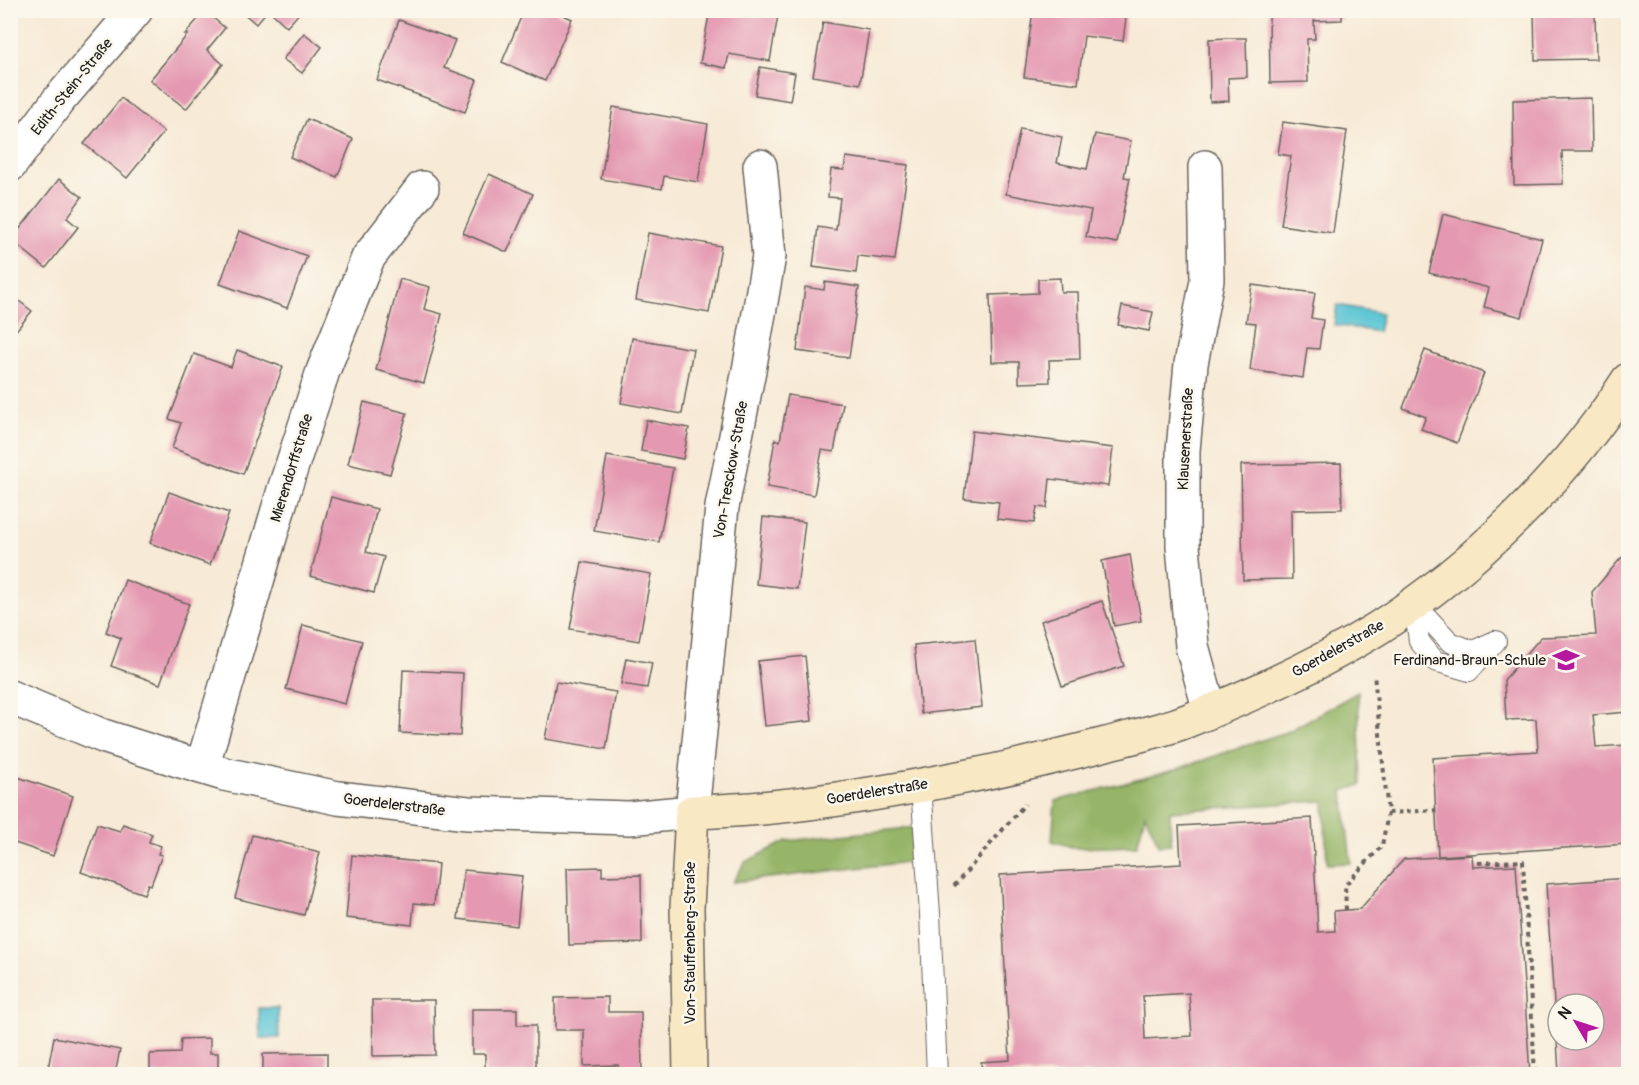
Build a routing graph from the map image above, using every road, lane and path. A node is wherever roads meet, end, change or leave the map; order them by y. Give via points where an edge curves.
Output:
1 (136, 10) edge
2 (10, 165) edge
3 (760, 166) dead end
4 (1205, 167) dead end
5 (422, 188) dead end
6 (1629, 380) edge
7 (1374, 674) dead end
8 (10, 697) edge
9 (1210, 711) junction
10 (202, 768) junction
11 (921, 786) junction
12 (1025, 804) dead end
13 (1436, 810) dead end
14 (692, 812) junction
15 (1388, 813) junction
16 (1478, 863) dead end
17 (1346, 910) dead end
18 (930, 914) junction
19 (690, 1074) edge
20 (937, 1074) edge
21 (1535, 1074) edge

1 - 2 street, Edith-Stein-Straße via 58,101
3 - 14 street, Von-Tresckow-Straße via 769,256 722,507
4 - 9 street, Klausenerstraße via 1207,280 1191,364 1183,450 1183,546 1192,646
5 - 10 street, Mierendorffstraße via 368,258 323,371
6 - 9 main road, Goerdelerstraße via 1596,428 1544,488 1495,537 1414,603 1378,628 1293,675
7 - 15 path
8 - 10 street, Goerdelerstraße via 103,736
9 - 11 main road, Goerdelerstraße via 1106,744
10 - 14 street, Goerdelerstraße via 338,798 468,813 629,818
11 - 14 main road, Goerdelerstraße via 792,805
11 - 18 lane
12 - 18 path
13 - 15 path
14 - 19 main road, Von-Stauffenberg-Straße via 687,908
15 - 17 path via 1382,846 1345,885
16 - 21 path via 1523,861
18 - 20 lane

